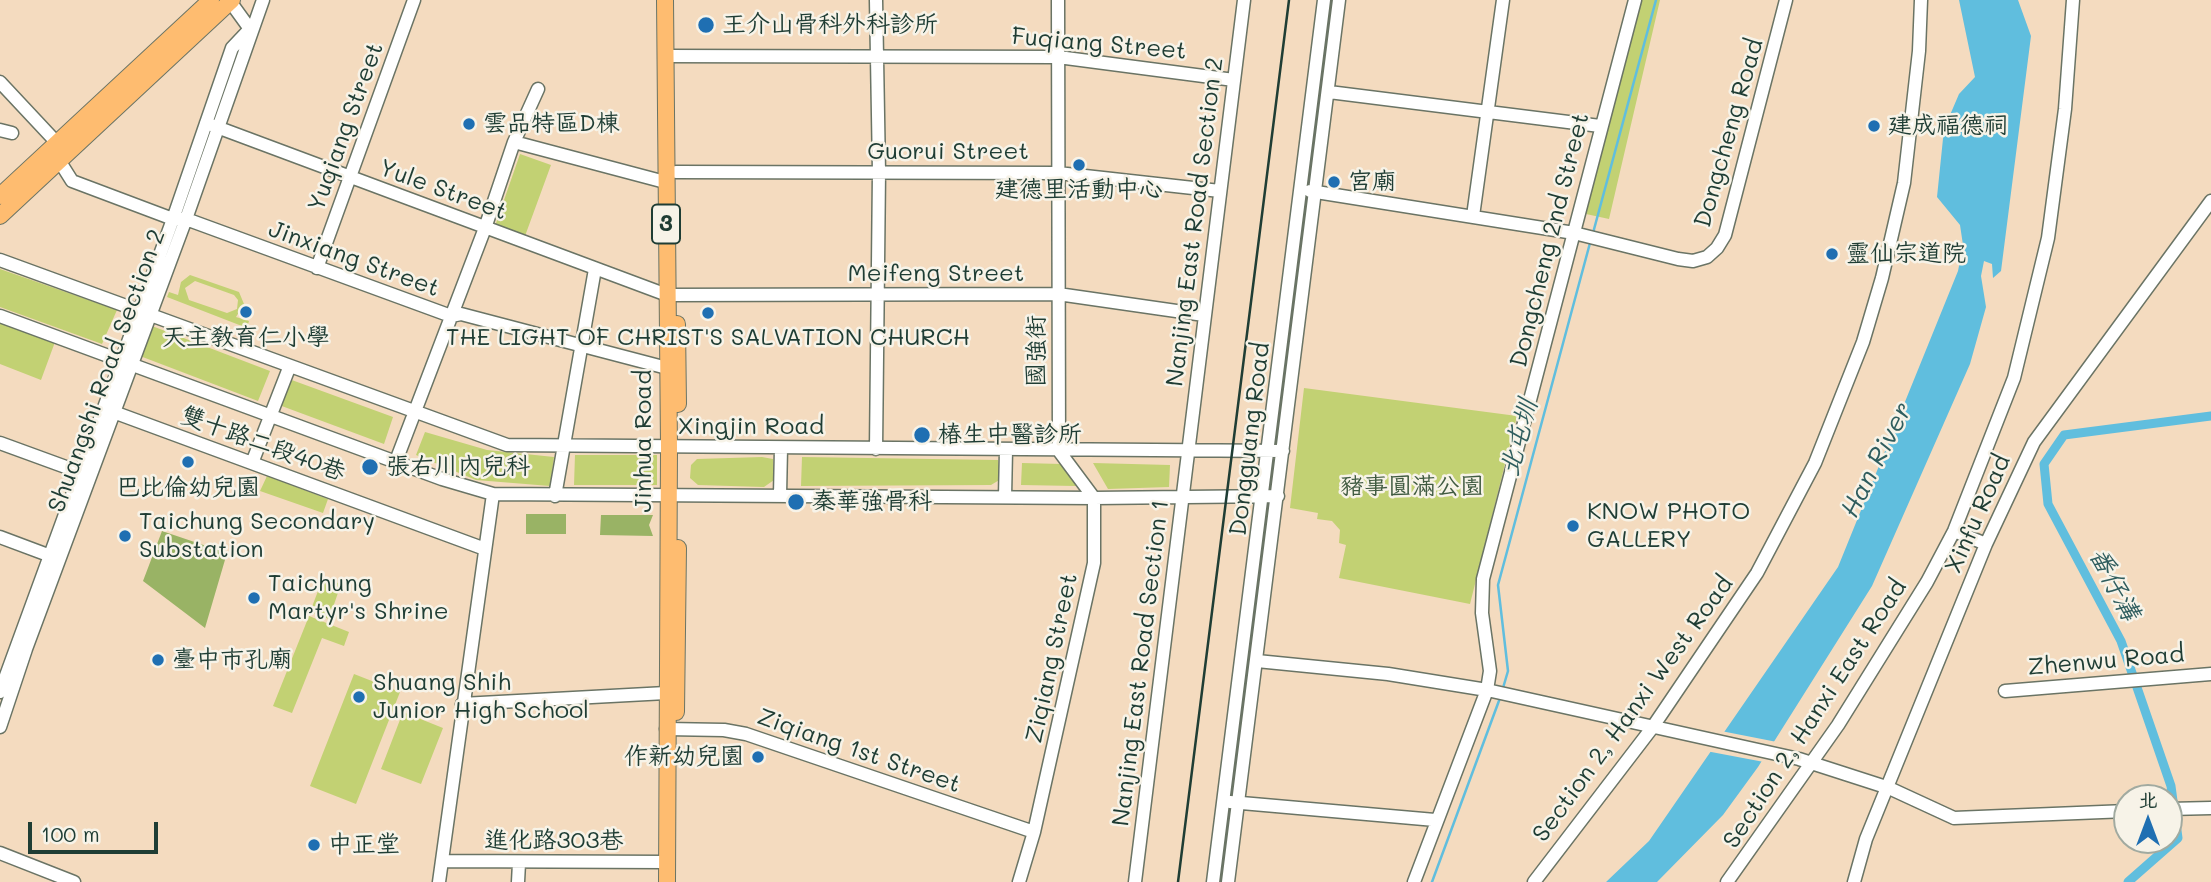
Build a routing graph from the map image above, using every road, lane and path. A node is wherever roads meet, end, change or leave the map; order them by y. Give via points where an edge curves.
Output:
1 (211, 0) edge
2 (230, 0) edge
3 (263, 0) edge
4 (414, 0) edge
5 (665, 0) edge
6 (675, 0) edge
7 (876, 0) edge
8 (1058, 0) edge
9 (1244, 0) edge
10 (1325, 0) edge
11 (1339, 0) edge
12 (1503, 0) edge
13 (1635, 0) edge
14 (1786, 0) edge
15 (1921, 0) edge
16 (2073, 0) edge
17 (250, 29) junction
18 (877, 55) junction
19 (670, 56) junction
20 (1058, 57) junction
21 (1234, 80) junction
22 (0, 82) edge
23 (538, 89) dead end
24 (1329, 92) junction
25 (1487, 112) junction
26 (211, 125) junction
27 (1600, 126) junction
28 (514, 142) junction
29 (58, 144) junction
30 (60, 162) junction
31 (880, 172) junction
32 (1058, 173) junction
33 (670, 177) junction
34 (351, 178) junction
35 (1302, 190) junction
36 (1220, 191) junction
37 (1316, 191) junction
38 (0, 196) edge
39 (2211, 201) edge
40 (0, 216) edge
41 (1473, 216) junction
42 (179, 219) junction
43 (485, 228) junction
44 (1574, 233) junction
45 (0, 260) edge
46 (317, 268) junction
47 (594, 269) junction
48 (672, 294) junction
49 (1058, 294) junction
50 (877, 295) junction
51 (144, 312) junction
52 (1204, 315) junction
53 (0, 316) edge
54 (451, 316) junction
55 (579, 346) junction
56 (125, 363) junction
57 (289, 368) junction
58 (667, 368) junction
59 (108, 410) junction
60 (414, 413) junction
61 (271, 415) junction
62 (0, 443) edge
63 (563, 445) junction
64 (673, 447) junction
65 (781, 448) junction
66 (876, 449) junction
67 (1006, 450) junction
68 (1188, 450) junction
69 (1059, 451) junction
70 (1277, 451) junction
71 (397, 461) junction
72 (252, 463) junction
73 (84, 473) junction
74 (493, 494) junction
75 (780, 495) junction
76 (555, 496) junction
77 (673, 496) junction
78 (1005, 496) junction
79 (1264, 496) junction
80 (1278, 496) junction
81 (1094, 498) junction
82 (1182, 498) junction
83 (1954, 531) junction
84 (0, 537) edge
85 (1986, 544) junction
86 (485, 550) junction
87 (55, 558) junction
88 (1257, 661) junction
89 (2211, 674) edge
90 (1488, 690) junction
91 (2005, 691) dead end
92 (0, 692) edge
93 (666, 693) junction
94 (462, 704) junction
95 (0, 727) edge
96 (1652, 728) junction
97 (671, 729) junction
98 (1805, 761) junction
99 (1889, 788) junction
100 (1231, 803) junction
101 (2211, 808) edge
102 (2183, 809) edge
103 (2113, 811) edge
104 (1435, 820) junction
105 (1034, 832) junction
106 (0, 853) edge
107 (442, 861) junction
108 (666, 862) junction
109 (519, 863) junction
110 (74, 882) edge
111 (439, 882) edge
112 (519, 882) edge
113 (667, 882) edge
114 (677, 882) edge
115 (1019, 882) edge
116 (1135, 882) edge
117 (1213, 882) edge
118 (1228, 882) edge
119 (1414, 882) edge
120 (1534, 882) edge
121 (1727, 882) edge
122 (1854, 882) edge

1 - 29 main road
2 - 17 street
2 - 30 main road
3 - 17 street, Shuangshi Road Section 2
4 - 34 street, Yuqiang Street
5 - 19 main road, Jinhua Road / 3
6 - 19 main road, Jinhua Road / 3
7 - 18 street
8 - 20 street, 國強街
9 - 21 street, Nanjing East Road Section 2
10 - 35 street, Dongguang Road
11 - 24 street, Dongguang Road
12 - 25 street
13 - 27 street, Dongcheng 2nd Street
14 - 44 street, Dongcheng Road via 1725,235 1717,248 1693,261
15 - 96 street, Section 2, Hanxi West Road via 1904,183 1879,288 1839,405 1810,474 1756,573
16 - 83 street, Section 2, Hanxi East Road via 2048,238 2014,377
17 - 26 street, Shuangshi Road Section 2 via 232,48
18 - 19 street, Fuqiang Street
18 - 20 street, Fuqiang Street
18 - 31 street
19 - 33 main road, Jinhua Road / 3
20 - 21 street, Fuqiang Street
20 - 32 street, 國強街
21 - 36 street, Nanjing East Road Section 2
22 - 29 street
23 - 28 street
24 - 25 street
24 - 37 street, Dongguang Road
25 - 27 street
25 - 41 street
26 - 34 street, Yule Street
26 - 42 street, Shuangshi Road Section 2
27 - 44 street, Dongcheng 2nd Street
28 - 33 street, Guorui Street
28 - 43 street
29 - 30 street
29 - 38 main road
30 - 40 main road
30 - 42 street, Jinxiang Street via 72,181
31 - 32 street, Guorui Street
31 - 33 street, Guorui Street
31 - 50 street
32 - 36 street, Guorui Street
32 - 49 street, 國強街
33 - 48 main road, Jinhua Road / 3
34 - 43 street, Yule Street
34 - 46 street, Yuqiang Street
35 - 37 street
35 - 70 street, Dongguang Road
36 - 52 street, Nanjing East Road Section 2
37 - 41 street
37 - 70 street, Dongguang Road
39 - 85 street, Xinfu Road via 2034,442
41 - 44 street
42 - 46 street, Jinxiang Street
42 - 51 street, Shuangshi Road Section 2
43 - 47 street, Yule Street
43 - 54 street
44 - 90 street, Dongcheng 2nd Street via 1483,579
45 - 51 street, Xingjin Road
46 - 54 street, Jinxiang Street
47 - 48 street, Yule Street
47 - 55 street
48 - 50 street, Meifeng Street
48 - 58 main road, Jinhua Road / 3
48 - 64 main road, Jinhua Road / 3
49 - 50 street, Meifeng Street
49 - 52 street, Meifeng Street
49 - 69 street, 國強街
50 - 66 street
51 - 56 street, Shuangshi Road Section 2
51 - 57 street, Xingjin Road
52 - 68 street, Nanjing East Road Section 2
53 - 56 street
54 - 55 street, Jinxiang Street via 461,314
54 - 60 street
55 - 58 street, Jinxiang Street
55 - 63 street
56 - 59 street, Shuangshi Road Section 2
56 - 61 street
57 - 60 street, Xingjin Road
57 - 61 street
58 - 64 main road, Jinhua Road / 3
59 - 72 street, 雙十路二段40巷
59 - 73 street, Shuangshi Road Section 2
60 - 63 street, Xingjin Road via 507,445
60 - 71 street
61 - 71 street
61 - 72 street
62 - 73 street
63 - 64 street, Xingjin Road
63 - 76 street
64 - 65 street, Xingjin Road
64 - 77 main road, Jinhua Road / 3
65 - 66 street, Xingjin Road
65 - 75 street
66 - 67 street, Xingjin Road
67 - 69 street, Xingjin Road
67 - 78 street
68 - 69 street, Xingjin Road
68 - 70 street, Xingjin Road
68 - 82 street, Nanjing East Road Section 1
69 - 81 street
70 - 79 street, Dongguang Road
70 - 80 street, Dongguang Road
71 - 74 street
72 - 86 street, 雙十路二段40巷
73 - 87 street, Shuangshi Road Section 2
74 - 76 street
74 - 86 street
75 - 77 street
75 - 78 street
76 - 77 street
77 - 93 main road, Jinhua Road / 3
77 - 97 main road, Jinhua Road / 3
78 - 81 street
79 - 80 street
79 - 82 street
79 - 100 street, Dongguang Road
80 - 88 street, Dongguang Road
81 - 82 street
81 - 105 street, Ziqiang Street via 1094,563
82 - 116 street, Nanjing East Road Section 1
83 - 85 street
83 - 98 street, Section 2, Hanxi East Road via 1880,662
84 - 87 street
85 - 99 street, Xinfu Road
86 - 94 street
87 - 92 street, Shuangshi Road Section 2
87 - 95 street, Shuangshi Road Section 2
88 - 90 street
88 - 100 street, Dongguang Road
89 - 91 street, Zhenwu Road
90 - 96 street
90 - 104 street, Dongcheng 2nd Street
93 - 94 street
93 - 97 main road, Jinhua Road / 3
94 - 107 street
96 - 98 street
96 - 120 street, Section 2, Hanxi West Road
97 - 105 street, Ziqiang 1st Street via 746,734
97 - 108 main road, Jinhua Road / 3
97 - 114 main road, Jinhua Road / 3
98 - 99 street
98 - 121 street, Section 2, Hanxi East Road
99 - 103 street via 1954,818
99 - 122 street, Xinfu Road via 1866,839
100 - 104 street
100 - 117 street, Dongguang Road
100 - 118 street, Dongguang Road
101 - 102 street
104 - 119 street, Dongcheng 2nd Street
105 - 115 street, Ziqiang Street
106 - 110 street
107 - 109 street, 進化路303巷
107 - 111 street
108 - 109 street, 進化路303巷
108 - 113 main road, Jinhua Road / 3
109 - 112 street

